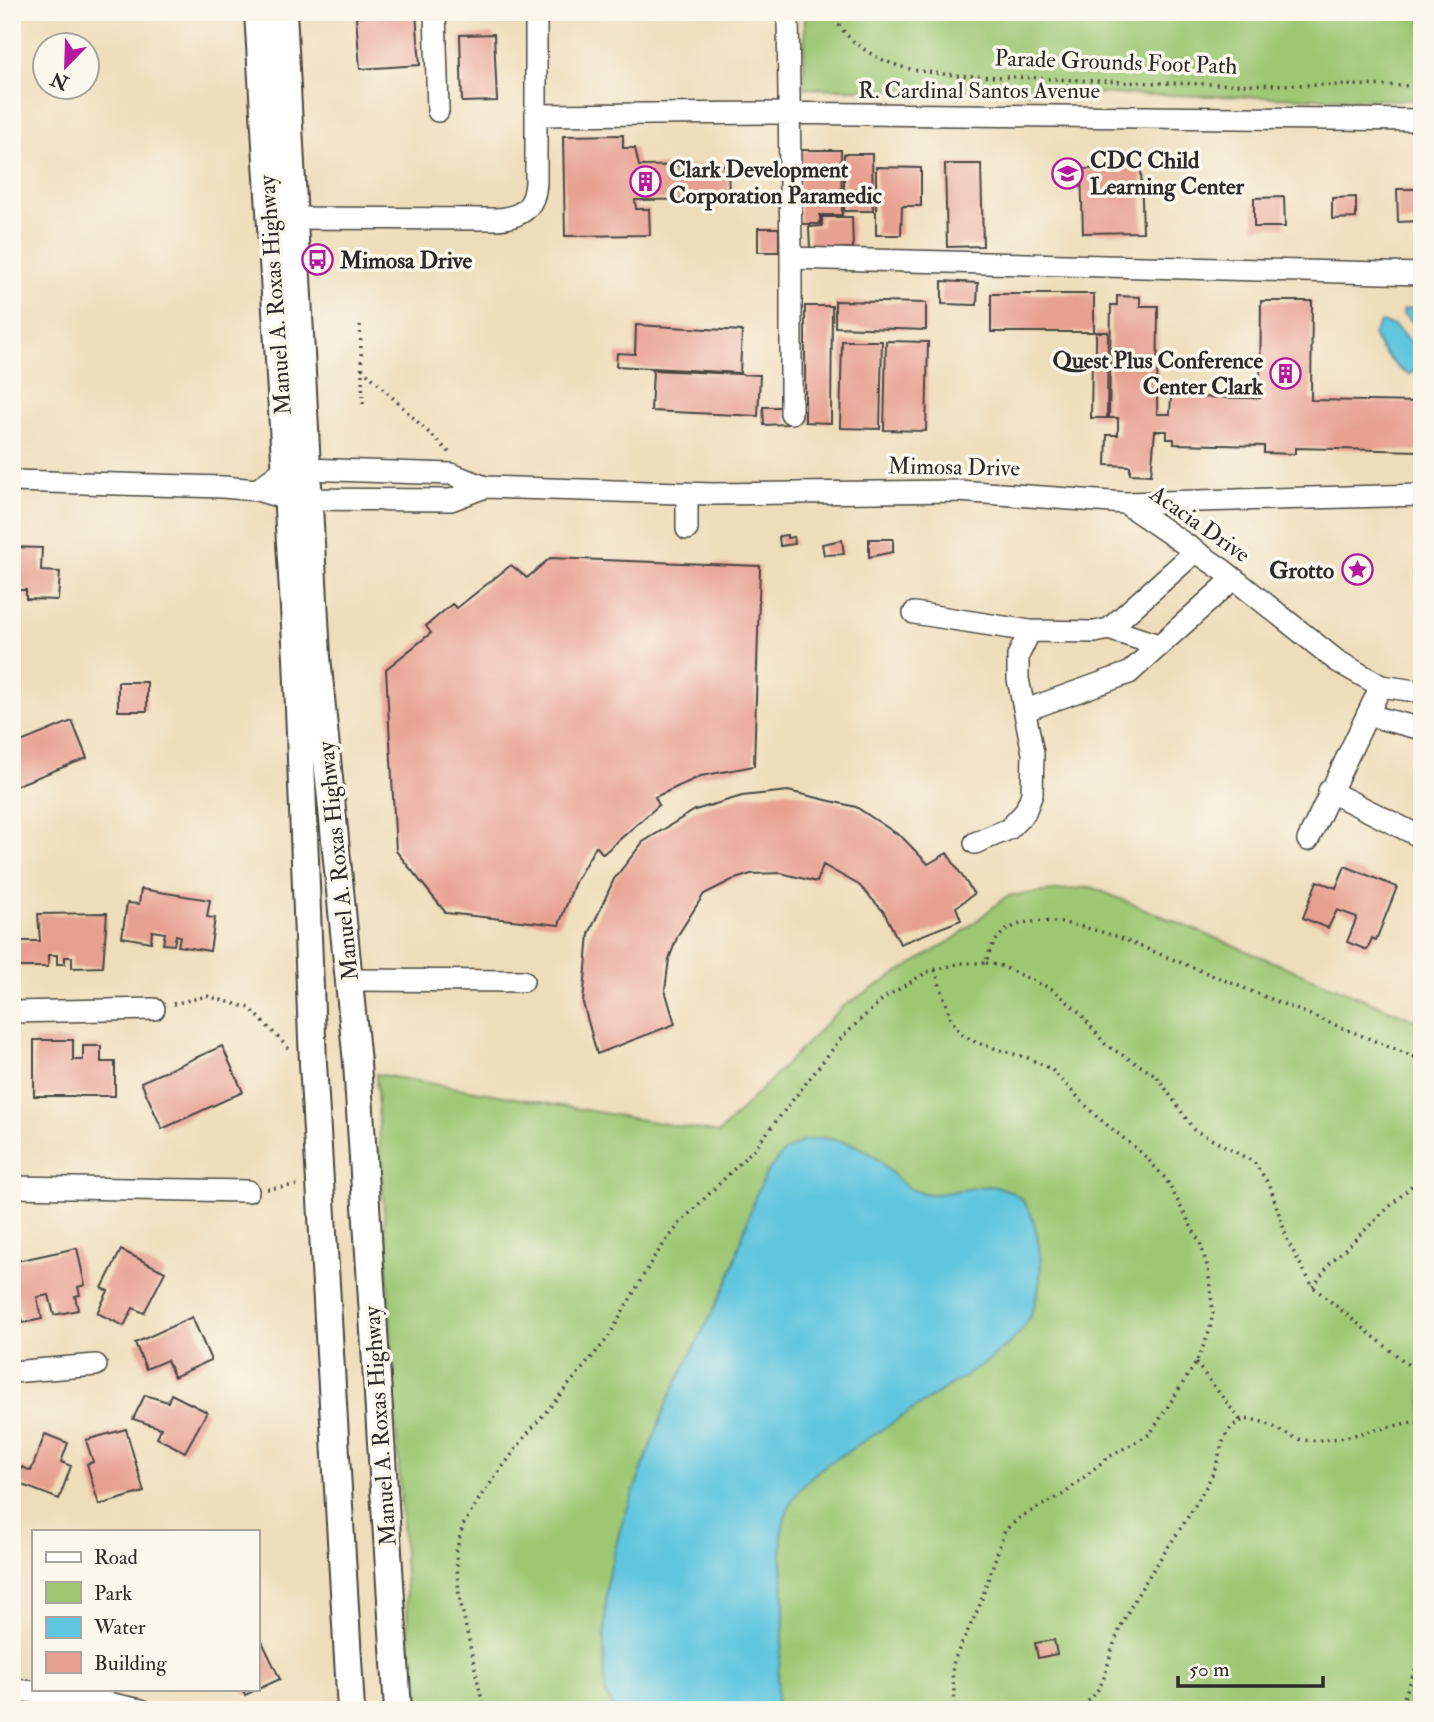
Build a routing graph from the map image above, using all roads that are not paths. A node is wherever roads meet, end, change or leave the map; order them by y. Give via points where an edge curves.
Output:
1 (258, 12) edge
2 (284, 12) edge
3 (435, 12) edge
4 (536, 12) edge
5 (788, 12) edge
6 (438, 111) dead end
7 (789, 114) junction
8 (536, 115) junction
9 (1422, 120) edge
10 (281, 218) junction
11 (791, 258) junction
12 (1422, 274) edge
13 (791, 413) dead end
14 (295, 469) junction
15 (12, 481) edge
16 (485, 487) junction
17 (257, 490) junction
18 (687, 493) junction
19 (1422, 495) edge
20 (297, 499) junction
21 (1125, 503) junction
22 (687, 529) dead end
23 (1196, 551) junction
24 (1233, 579) junction
25 (914, 613) dead end
26 (1109, 629) junction
27 (1030, 631) junction
28 (1158, 645) junction
29 (1381, 685) junction
30 (1422, 692) edge
31 (1026, 710) junction
32 (1367, 715) junction
33 (1422, 729) edge
34 (1329, 791) junction
35 (1419, 836) dead end
36 (1308, 840) dead end
37 (975, 843) dead end
38 (349, 980) junction
39 (523, 981) dead end
40 (154, 1009) road end
41 (12, 1012) edge
42 (12, 1187) edge
43 (248, 1191) road end
44 (96, 1365) dead end
45 (12, 1372) edge
46 (12, 1690) edge
47 (141, 1710) edge
48 (351, 1710) edge
49 (398, 1710) edge

1 - 10 main road, Manuel A. Roxas Highway
2 - 10 main road, Manuel A. Roxas Highway
3 - 6 street
4 - 8 street
5 - 7 street
7 - 8 street, R. Cardinal Santos Avenue
7 - 9 street, R. Cardinal Santos Avenue
7 - 11 street
8 - 10 street via 535,197 526,211 513,218
10 - 14 main road, Manuel A. Roxas Highway
11 - 12 street
11 - 13 street
14 - 16 street, Mimosa Drive via 456,476
14 - 17 street
14 - 20 main road, Manuel A. Roxas Highway
15 - 17 street, Mimosa Drive
16 - 18 street, Mimosa Drive
16 - 20 street, Mimosa Drive via 451,500
17 - 20 street, Mimosa Drive
18 - 21 street, Mimosa Drive via 958,491
18 - 22 street
19 - 21 street, Mimosa Drive
20 - 38 main road, Manuel A. Roxas Highway
20 - 48 main road, Manuel A. Roxas Highway via 297,658 313,1063
21 - 23 street, Acacia Drive
23 - 24 street, Acacia Drive
23 - 26 street
24 - 28 street
24 - 29 street, Acacia Drive via 1337,661
25 - 27 street
26 - 27 street
26 - 28 street
27 - 31 street via 1018,656
28 - 31 street via 1129,673
29 - 30 street, Acacia Drive
29 - 32 street
31 - 37 street via 1033,753 1032,794 1025,812 1009,829
32 - 33 street
32 - 34 street
34 - 35 street
34 - 36 street
38 - 39 street
38 - 49 main road, Manuel A. Roxas Highway
40 - 41 street
42 - 43 street
44 - 45 street
46 - 47 street via 69,1695

